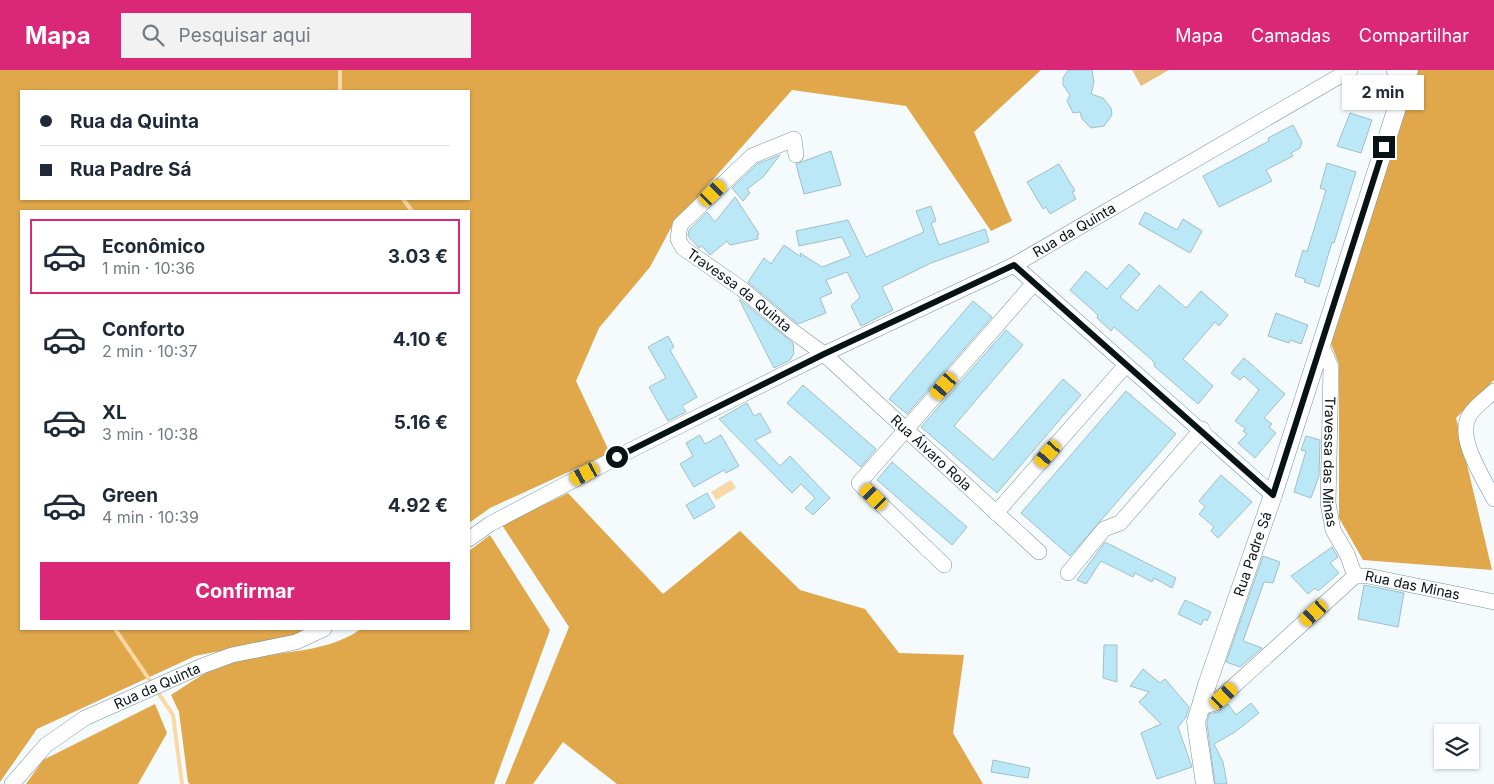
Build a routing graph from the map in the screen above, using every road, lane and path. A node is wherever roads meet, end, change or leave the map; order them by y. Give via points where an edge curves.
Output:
1 (1350, 70) edge
2 (1403, 72) edge
3 (796, 155) dead end
4 (1014, 265) junction
5 (1034, 283) junction
6 (1321, 344) junction
7 (824, 354) junction
8 (1126, 365) junction
9 (1494, 391) edge
10 (906, 429) junction
11 (1202, 429) junction
12 (1273, 495) junction
13 (1494, 499) edge
14 (996, 513) junction
15 (470, 537) edge
16 (1038, 552) dead end
17 (944, 565) dead end
18 (1068, 573) dead end
19 (1355, 576) junction
20 (1494, 602) edge
21 (322, 630) edge
22 (1201, 707) junction
23 (12, 784) edge
24 (1205, 784) edge

1 - 4 street, Rua da Quinta
2 - 6 street, Rua Padre Sá
3 - 7 street, Travessa da Quinta via 794,139 752,156 680,225 678,239 683,248 742,289
4 - 5 street
4 - 7 street, Rua da Quinta
5 - 8 street
5 - 10 street
6 - 12 street, Rua Padre Sá
6 - 19 street, Travessa das Minas via 1331,367 1328,503 1334,530
7 - 10 street, Rua Álvaro Rola
7 - 15 street, Rua da Quinta via 632,449
8 - 11 street
8 - 14 street
9 - 13 street via 1470,413 1464,430 1466,443
10 - 14 street, Rua Álvaro Rola
10 - 17 street via 859,483
11 - 12 street
11 - 18 street via 1120,523 1104,529
12 - 22 street, Rua Padre Sá
14 - 16 street, Rua Álvaro Rola
19 - 20 street, Rua das Minas
19 - 22 street, Rua das Minas via 1215,703
21 - 23 street, Rua da Quinta via 296,642 232,655 202,666 85,718 46,745
22 - 24 street, Rua Padre Sá via 1196,722

